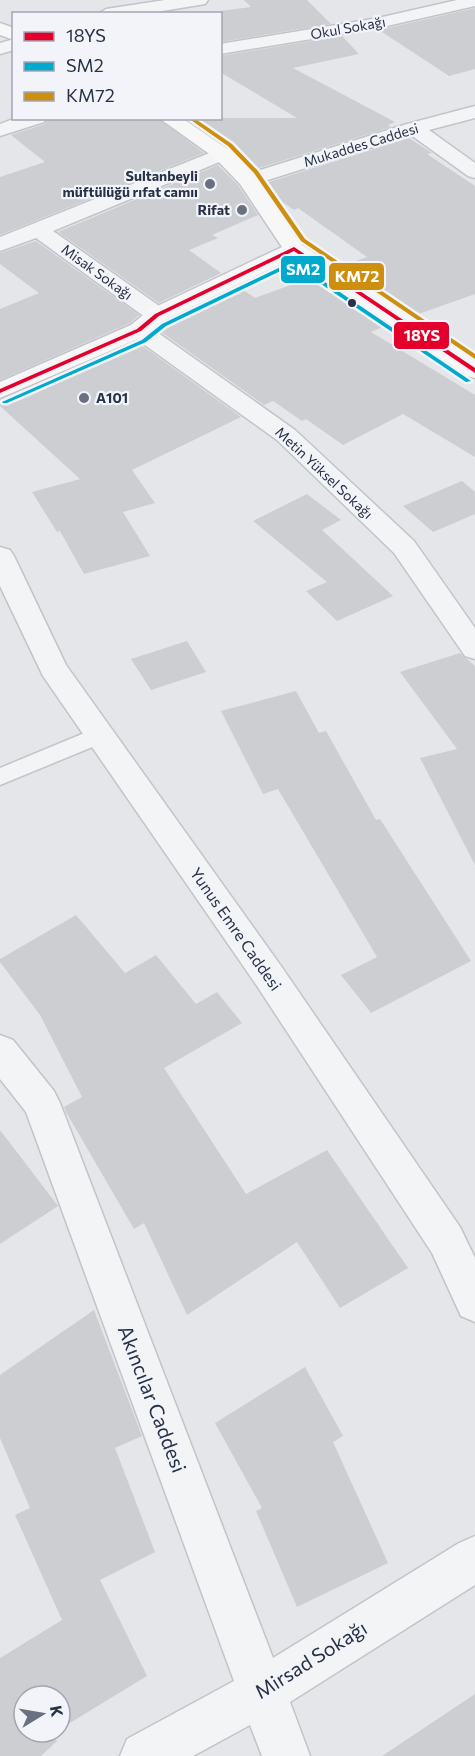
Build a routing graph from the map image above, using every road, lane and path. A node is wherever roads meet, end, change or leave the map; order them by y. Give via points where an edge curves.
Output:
1 (199, 0) edge
2 (475, 1) edge
3 (153, 3) edge
4 (115, 12) edge
5 (222, 49) edge
6 (475, 112) edge
7 (31, 120) edge
8 (171, 120) edge
9 (414, 128) junction
10 (0, 130) edge
11 (222, 154) junction
12 (475, 172) edge
13 (248, 180) junction
14 (37, 229) junction
15 (0, 245) edge
16 (294, 249) junction
17 (148, 323) junction
18 (475, 371) edge
19 (0, 391) edge
20 (0, 558) edge
21 (475, 649) edge
22 (99, 735) junction
23 (0, 777) edge
24 (0, 1051) edge
25 (475, 1302) edge
26 (475, 1559) edge
27 (262, 1692) junction
28 (144, 1756) edge
29 (286, 1756) edge

1 - 3 street
2 - 5 street, Okul Sokağı via 378,23
3 - 4 street
6 - 9 street, Mukaddes Caddesi
7 - 10 street
8 - 11 street
9 - 12 street
9 - 13 street, Mukaddes Caddesi
11 - 13 street
11 - 14 street, Misak Sokağı
13 - 16 street
14 - 15 street, Misak Sokağı
14 - 17 street, Misak Sokağı
16 - 17 street
16 - 18 street
17 - 19 street
17 - 21 street, Metin Yüksel Sokağı via 286,435 404,547
20 - 22 street, Yunus Emre Caddesi via 53,669
22 - 23 lane
22 - 25 street, Yunus Emre Caddesi via 269,975 446,1240
24 - 27 street, Akıncılar Caddesi via 41,1103
26 - 27 street, Mirsad Sokağı
27 - 28 street, Mirsad Sokağı
27 - 29 street, Akıncılar Caddesi

